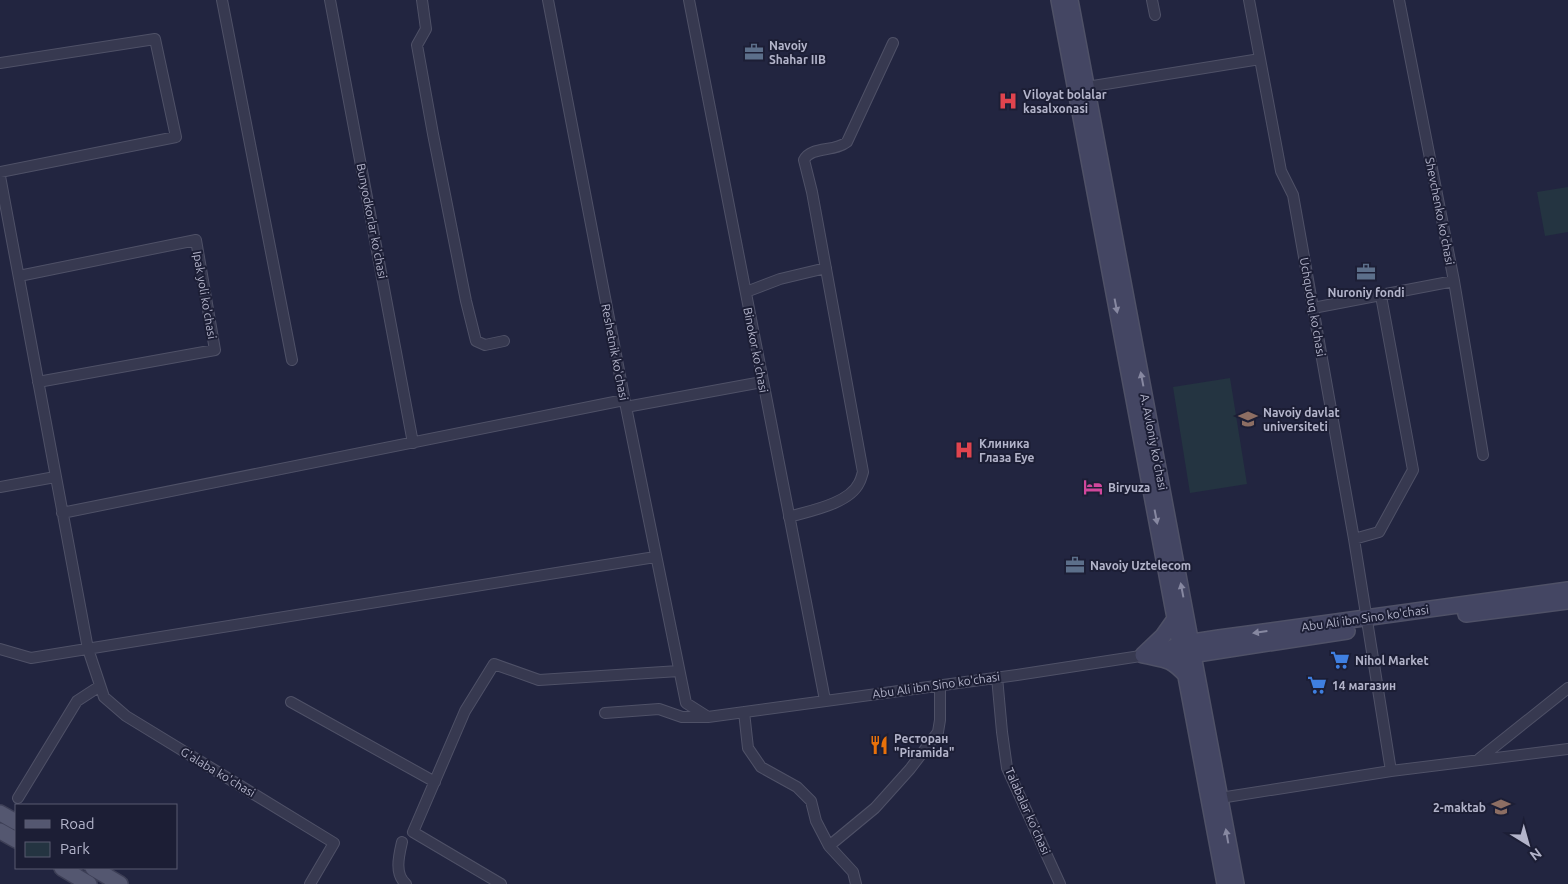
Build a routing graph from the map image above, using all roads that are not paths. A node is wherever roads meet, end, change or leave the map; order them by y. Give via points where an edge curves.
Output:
1 (222, 0) edge
2 (330, 0) edge
3 (422, 0) edge
4 (548, 0) edge
5 (689, 0) edge
6 (1059, 0) edge
7 (1070, 0) edge
8 (1152, 0) edge
9 (1249, 0) edge
10 (1399, 0) edge
11 (1155, 15) dead end
12 (893, 43) dead end
13 (1260, 59) junction
14 (0, 63) edge
15 (1087, 87) junction
16 (0, 172) edge
17 (0, 176) edge
18 (4, 221) edge
19 (826, 268) junction
20 (19, 276) junction
21 (1454, 281) junction
22 (746, 292) junction
23 (1381, 296) junction
24 (1313, 308) junction
25 (504, 341) dead end
26 (292, 360) dead end
27 (38, 382) junction
28 (762, 382) junction
29 (625, 404) junction
30 (413, 443) junction
31 (1483, 455) dead end
32 (56, 477) junction
33 (0, 487) edge
34 (62, 513) junction
35 (789, 518) junction
36 (1354, 539) junction
37 (656, 557) junction
38 (1568, 590) edge
39 (1568, 601) edge
40 (1181, 618) junction
41 (1366, 623) junction
42 (1214, 645) junction
43 (0, 649) edge
44 (88, 649) junction
45 (1187, 649) junction
46 (1163, 653) joint
47 (1143, 655) junction
48 (680, 671) junction
49 (1191, 675) junction
50 (997, 677) junction
51 (940, 685) junction
52 (100, 686) junction
53 (1568, 688) edge
54 (825, 700) junction
55 (291, 702) dead end
56 (744, 712) junction
57 (604, 713) dead end
58 (708, 717) junction
59 (1568, 749) edge
60 (1478, 760) junction
61 (1391, 771) junction
62 (436, 782) junction
63 (18, 798) dead end
64 (1220, 798) junction
65 (0, 813) edge
66 (15, 821) edge
67 (0, 831) edge
68 (15, 839) edge
69 (402, 842) dead end
70 (829, 846) junction
71 (64, 869) edge
72 (95, 869) edge
73 (89, 884) edge
74 (120, 884) edge
75 (310, 884) edge
76 (406, 884) edge
77 (501, 884) edge
78 (856, 884) edge
79 (1060, 884) edge
80 (1225, 884) edge
81 (1236, 884) edge

1 - 26 street
2 - 30 street, Bunyodkorlar ko'chasi
3 - 25 street via 426,29 417,45 476,340 485,345
4 - 29 street, Reshetnik ko'chasi
5 - 22 street, Binokor ko'chasi
6 -> 40 main road, A. Avloniy ko'chasi
7 - 15 main road, A. Avloniy ko'chasi
8 - 11 street
9 - 13 street, Uchquduq ko'chasi
10 - 21 street, Shevchenko ko'chasi
12 - 19 street via 847,142 837,148 806,155 804,160
13 - 15 street
13 - 24 street, Uchquduq ko'chasi via 1281,171 1293,195
14 - 16 street via 155,38 176,137
40 -> 15 main road, A. Avloniy ko'chasi
17 - 18 street
18 - 20 street
19 - 22 street via 780,279
19 - 35 street via 863,472 859,484 840,501
20 - 27 street
20 - 27 street, Ipak yoli ko'chasi via 196,240 215,350
21 - 23 street, Shevchenko ko'chasi
21 - 31 street
22 - 28 street, Binokor ko'chasi
23 - 24 street, Shevchenko ko'chasi
23 - 36 street via 1413,470 1379,532
24 - 36 street, Uchquduq ko'chasi
27 - 32 street
28 - 29 street
28 - 35 street, Binokor ko'chasi
29 - 30 street
29 - 37 street, Reshetnik ko'chasi
30 - 34 street
32 - 33 street
32 - 34 street
34 - 44 street
35 - 54 street, Binokor ko'chasi
36 - 41 street, Uchquduq ko'chasi
37 - 44 street
37 - 48 street, Reshetnik ko'chasi
38 - 41 main road, Abu Ali ibn Sino ko'chasi
39 - 41 main road, Abu Ali ibn Sino ko'chasi
40 - 42 main road
40 - 45 main road, A. Avloniy ko'chasi
40 - 47 main road
41 - 42 main road, Abu Ali ibn Sino ko'chasi
41 - 61 street, Uchquduq ko'chasi
42 - 45 main road, Abu Ali ibn Sino ko'chasi
42 - 49 main road
43 - 44 street via 31,658
44 - 52 street
45 - 46 main road, Abu Ali ibn Sino ko'chasi
45 - 49 main road, A. Avloniy ko'chasi
46 - 47 street, Abu Ali ibn Sino ko'chasi
47 - 49 main road via 1166,658
47 - 50 street, Abu Ali ibn Sino ko'chasi
48 - 58 street, Reshetnik ko'chasi via 686,702
48 - 62 street via 539,680 494,664 465,712
49 - 64 main road, A. Avloniy ko'chasi
49 - 80 main road, A. Avloniy ko'chasi
50 - 51 street, Abu Ali ibn Sino ko'chasi
50 - 79 street, Talabalar ko'chasi via 1007,768
51 - 54 street, Abu Ali ibn Sino ko'chasi
51 - 70 street via 938,732 875,808
52 - 63 street via 77,701
52 - 75 street, G'alaba ko'chasi via 104,697 126,716 334,842
53 - 60 street
54 - 56 street, Abu Ali ibn Sino ko'chasi
55 - 62 street
56 - 58 street, Abu Ali ibn Sino ko'chasi
56 - 70 street via 748,748 761,767 797,787 811,801 816,821
57 - 58 street, Abu Ali ibn Sino ko'chasi via 659,709 682,717
59 - 60 street
60 - 61 street
61 - 64 street
62 - 77 street via 413,832
81 -> 64 main road, A. Avloniy ko'chasi
65 - 66 main road
67 - 68 main road
69 - 76 street via 398,863
70 - 78 street via 853,872
71 - 73 main road
72 - 74 main road

